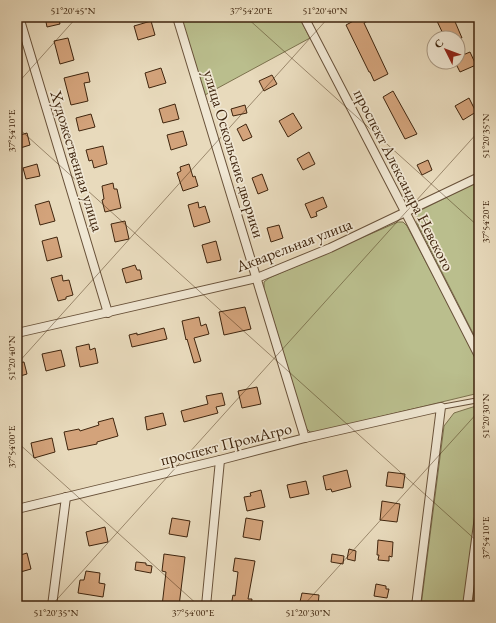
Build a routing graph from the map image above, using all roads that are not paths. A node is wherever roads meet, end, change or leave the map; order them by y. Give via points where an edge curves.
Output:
1 (19, 17) edge
2 (177, 17) edge
3 (304, 17) edge
4 (479, 177) edge
5 (406, 212) junction
6 (256, 278) junction
7 (108, 313) junction
8 (17, 333) edge
9 (479, 356) edge
10 (479, 400) edge
11 (441, 407) junction
12 (305, 438) junction
13 (220, 460) junction
14 (66, 497) junction
15 (17, 509) edge
16 (479, 517) edge
17 (52, 606) edge
18 (206, 606) edge
19 (416, 606) edge
20 (467, 606) edge

1 - 7 street, Художественная улица
2 - 6 street, улица Оскольские дворики
3 - 5 street, проспект Александра Невского
4 - 5 street, Акварельная улица
5 - 6 street, Акварельная улица via 330,248
5 - 9 street, проспект Александра Невского
6 - 7 street, Акварельная улица
6 - 12 street, улица Оскольские дворики
7 - 8 street, Акварельная улица
10 - 11 lane
11 - 12 street, проспект ПромАгро
11 - 19 street
12 - 13 street, проспект ПромАгро
13 - 14 street, проспект ПромАгро
13 - 18 street
14 - 15 street, проспект ПромАгро
14 - 17 street
16 - 20 street

